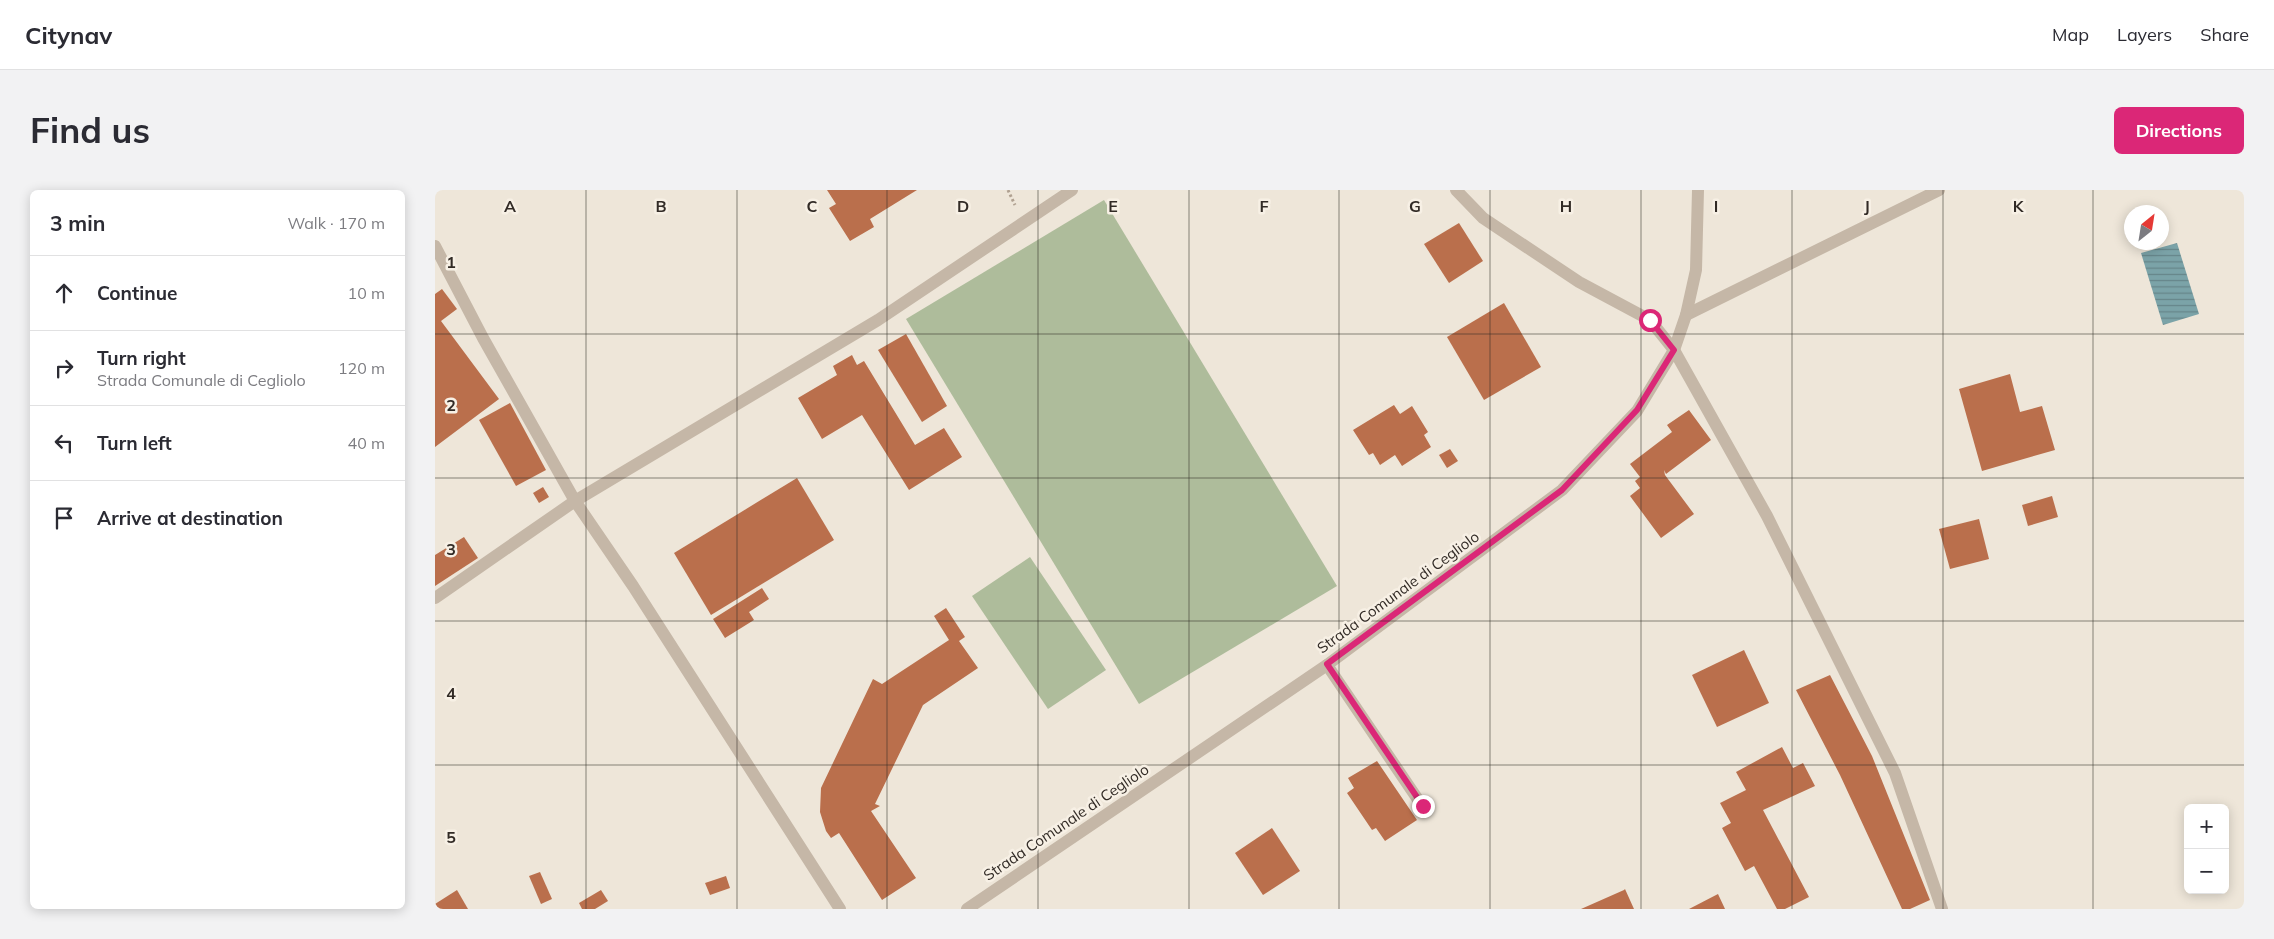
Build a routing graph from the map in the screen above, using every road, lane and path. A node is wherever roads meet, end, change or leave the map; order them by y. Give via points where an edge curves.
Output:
1 (1072, 190) edge
2 (1456, 190) edge
3 (1699, 190) edge
4 (1939, 190) edge
5 (435, 246) edge
6 (1686, 315) junction
7 (1674, 350) junction
8 (575, 501) junction
9 (435, 598) edge
10 (1327, 664) junction
11 (1423, 806) dead end
12 (840, 909) edge
13 (967, 909) edge
14 (1942, 909) edge

1 - 8 street via 878,320
2 - 7 street via 1483,218 1499,229 1579,282 1650,320
3 - 6 street, Strada Comunale di Cegliolo via 1696,270
4 - 6 street
5 - 8 street
6 - 7 street, Strada Comunale di Cegliolo
7 - 10 street, Strada Comunale di Cegliolo via 1637,410 1562,490
7 - 14 street via 1767,516 1895,773
8 - 9 street
8 - 12 street
10 - 11 street
10 - 13 street, Strada Comunale di Cegliolo

